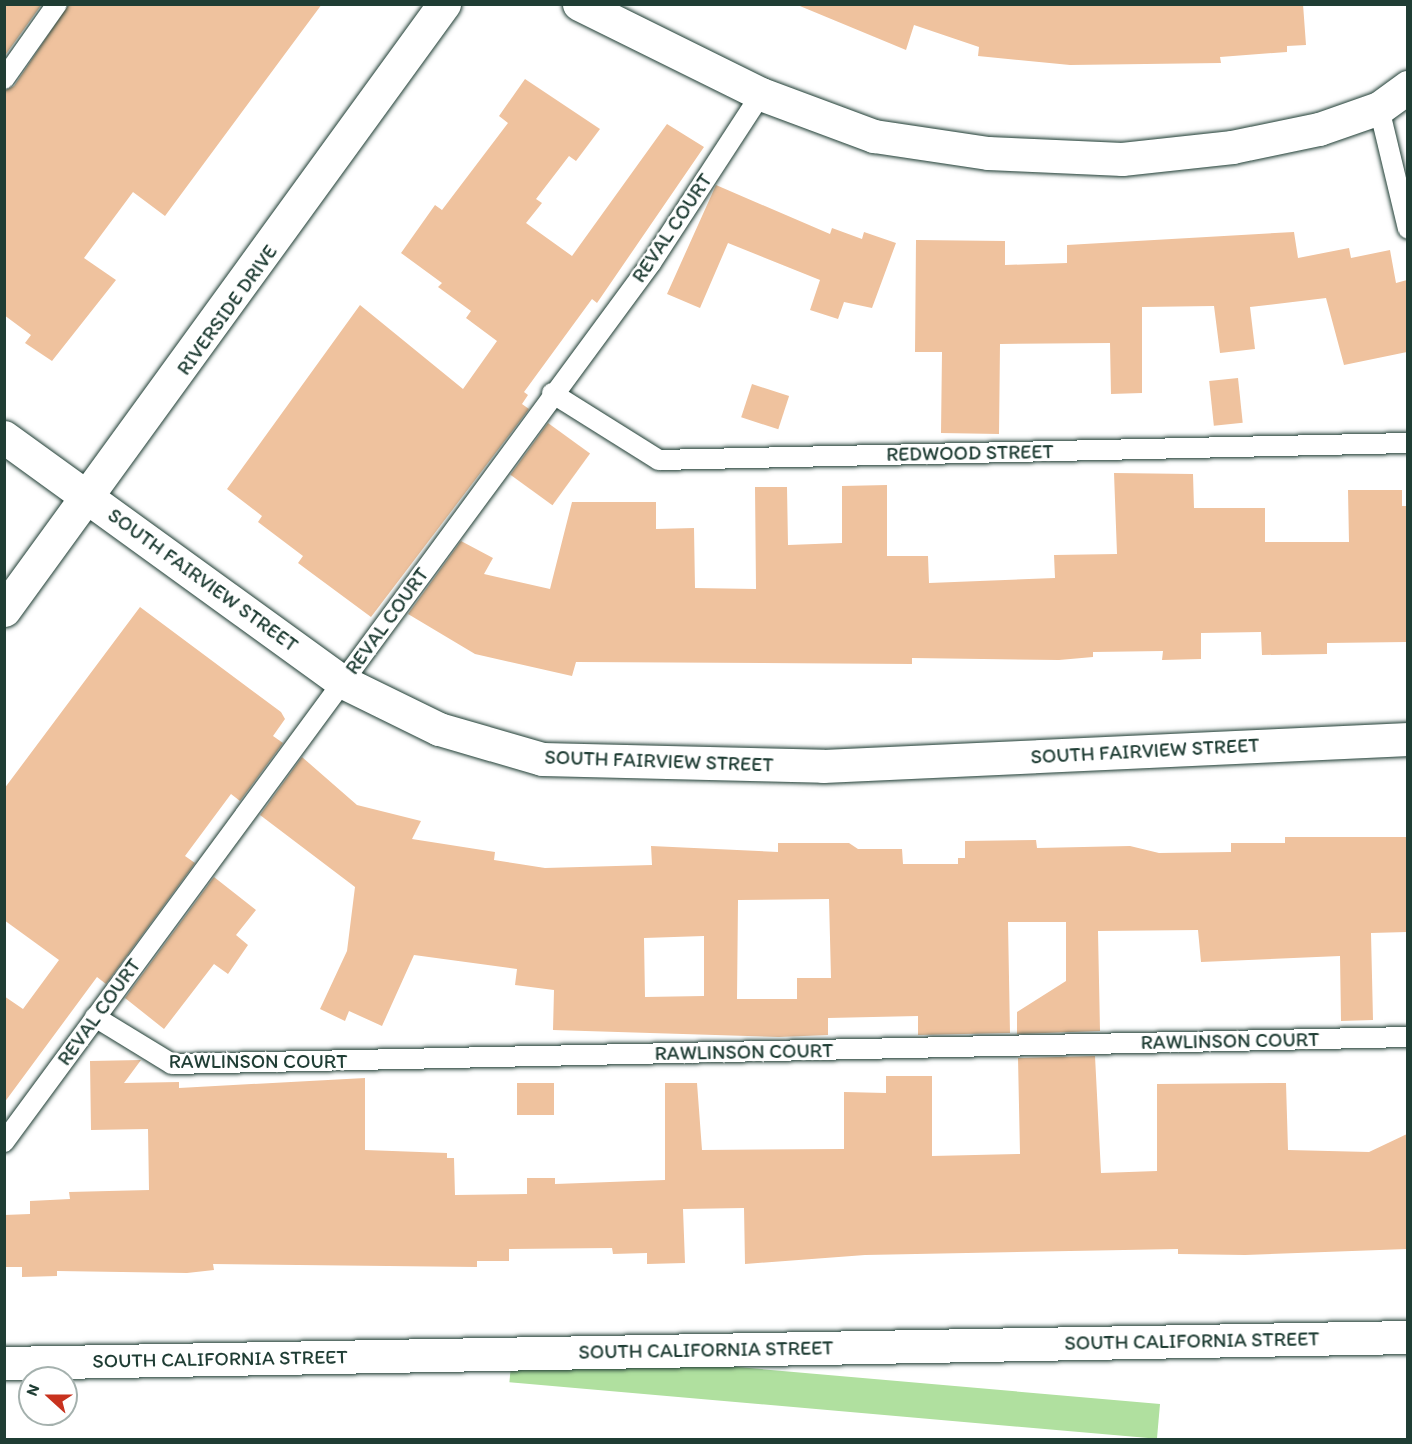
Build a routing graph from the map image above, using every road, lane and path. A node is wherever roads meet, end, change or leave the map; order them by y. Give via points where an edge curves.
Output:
1 (57, 4) edge
2 (444, 4) edge
3 (579, 4) edge
4 (4, 79) edge
5 (1407, 87) edge
6 (761, 94) junction
7 (1379, 108) junction
8 (1407, 229) edge
9 (552, 393) junction
10 (4, 437) edge
11 (1407, 443) edge
12 (90, 498) junction
13 (4, 610) edge
14 (343, 682) junction
15 (1407, 739) edge
16 (95, 1017) junction
17 (1407, 1037) edge
18 (4, 1143) edge
19 (1407, 1337) edge
20 (4, 1364) edge

1 - 4 lane
2 - 12 street, RIVERSIDE DRIVE
3 - 6 street
5 - 7 street
6 - 7 street via 874,136 988,153 1122,159 1232,147 1319,129
6 - 9 lane, REVAL COURT via 651,263
7 - 8 lane
9 - 11 lane, REDWOOD STREET via 659,460
9 - 14 lane, REVAL COURT
10 - 12 street, SOUTH FAIRVIEW STREET
12 - 13 street, RIVERSIDE DRIVE
12 - 14 street, SOUTH FAIRVIEW STREET
14 - 15 street, SOUTH FAIRVIEW STREET via 440,729 542,759 824,766
14 - 16 lane, REVAL COURT
16 - 17 lane, RAWLINSON COURT via 160,1062 172,1064
16 - 18 lane, REVAL COURT
19 - 20 street, SOUTH CALIFORNIA STREET

